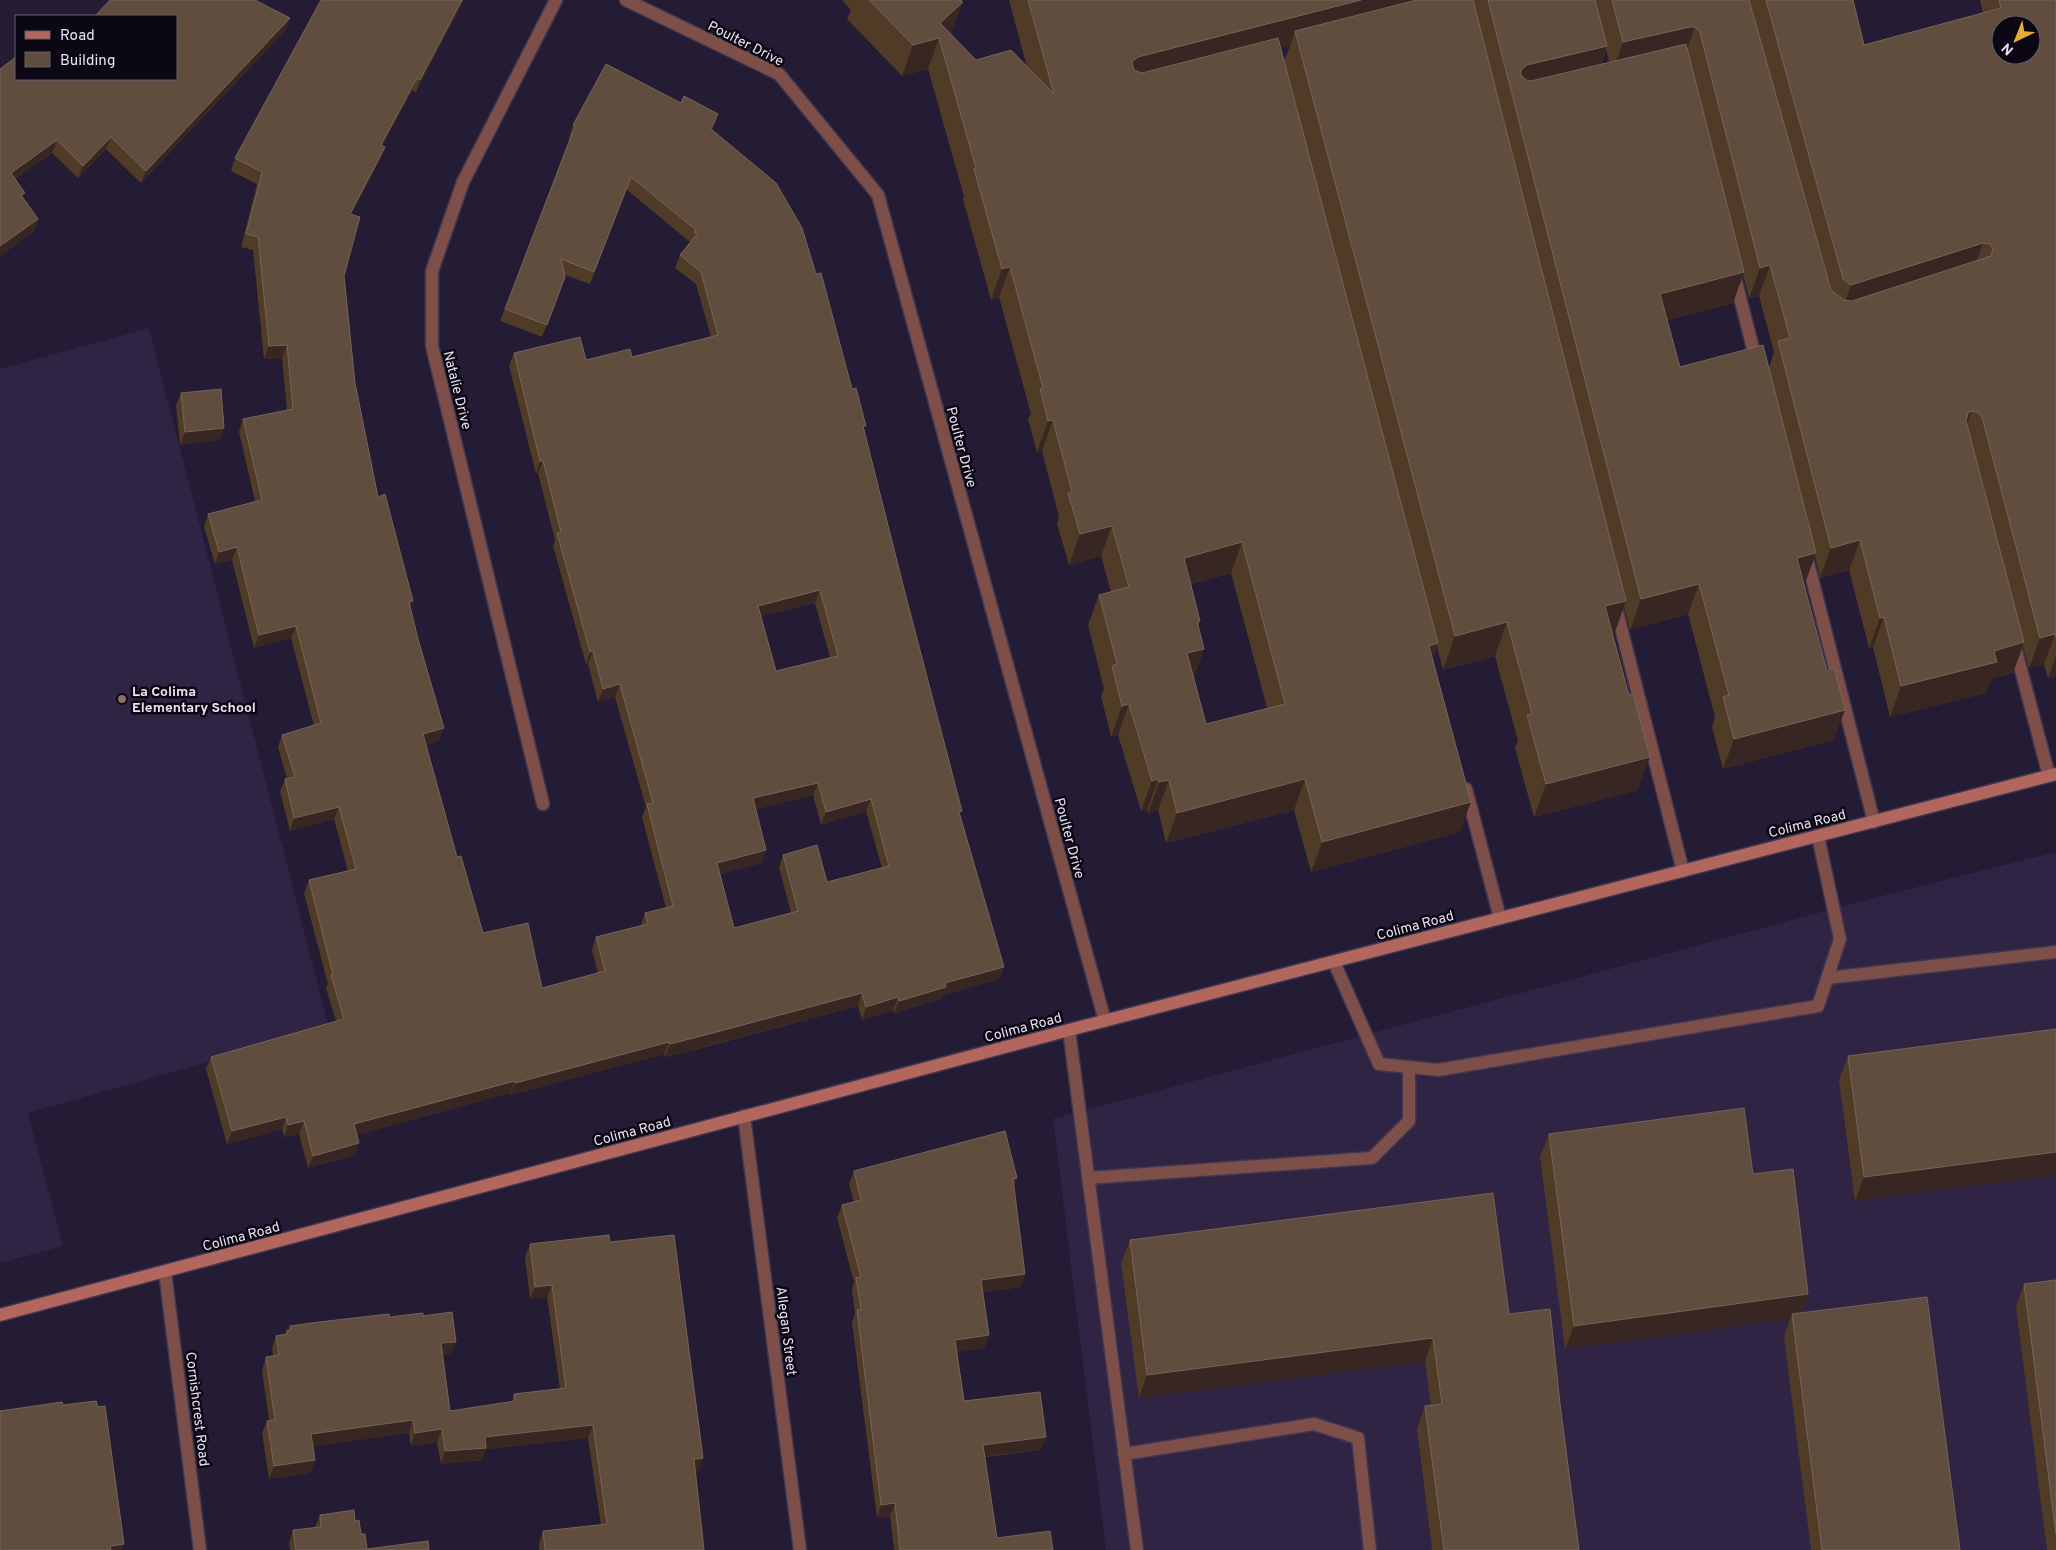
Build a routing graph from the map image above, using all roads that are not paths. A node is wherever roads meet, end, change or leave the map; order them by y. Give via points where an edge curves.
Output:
1 (556, 0) edge
2 (626, 0) edge
3 (1730, 259) edge
4 (1760, 375) edge
5 (1802, 540) edge
6 (1613, 595) edge
7 (2010, 629) edge
8 (1462, 774) edge
9 (2053, 775) edge
10 (543, 804) dead end
11 (1874, 822) junction
12 (1818, 836) junction
13 (1683, 871) junction
14 (1500, 918) junction
15 (2056, 952) edge
16 (1334, 962) junction
17 (1827, 978) junction
18 (1105, 1021) junction
19 (1068, 1030) junction
20 (1409, 1067) junction
21 (744, 1116) junction
22 (1088, 1178) junction
23 (165, 1272) junction
24 (0, 1315) edge
25 (1124, 1454) junction
26 (200, 1550) edge
27 (800, 1550) edge
28 (1137, 1550) edge
29 (1370, 1550) edge

1 - 10 street, Natalie Drive via 463,182 432,271 432,346
2 - 18 street, Poulter Drive via 779,74 878,195
3 - 4 street
5 - 11 street
6 - 13 street
7 - 9 street
8 - 14 street
9 - 11 main road, Colima Road
11 - 12 main road, Colima Road
12 - 13 main road, Colima Road
12 - 17 street via 1840,939
13 - 14 main road, Colima Road
14 - 16 main road, Colima Road
15 - 17 street
16 - 18 main road, Colima Road
16 - 20 street via 1379,1064
17 - 20 street via 1818,1006 1438,1070
18 - 19 main road, Colima Road
19 - 21 main road, Colima Road
19 - 22 street
20 - 22 street via 1409,1121 1372,1158
21 - 23 main road, Colima Road
21 - 27 street, Allegan Street
22 - 25 street
23 - 24 main road, Colima Road
23 - 26 street, Cornishcrest Road
25 - 28 street
25 - 29 street via 1314,1424 1358,1438

